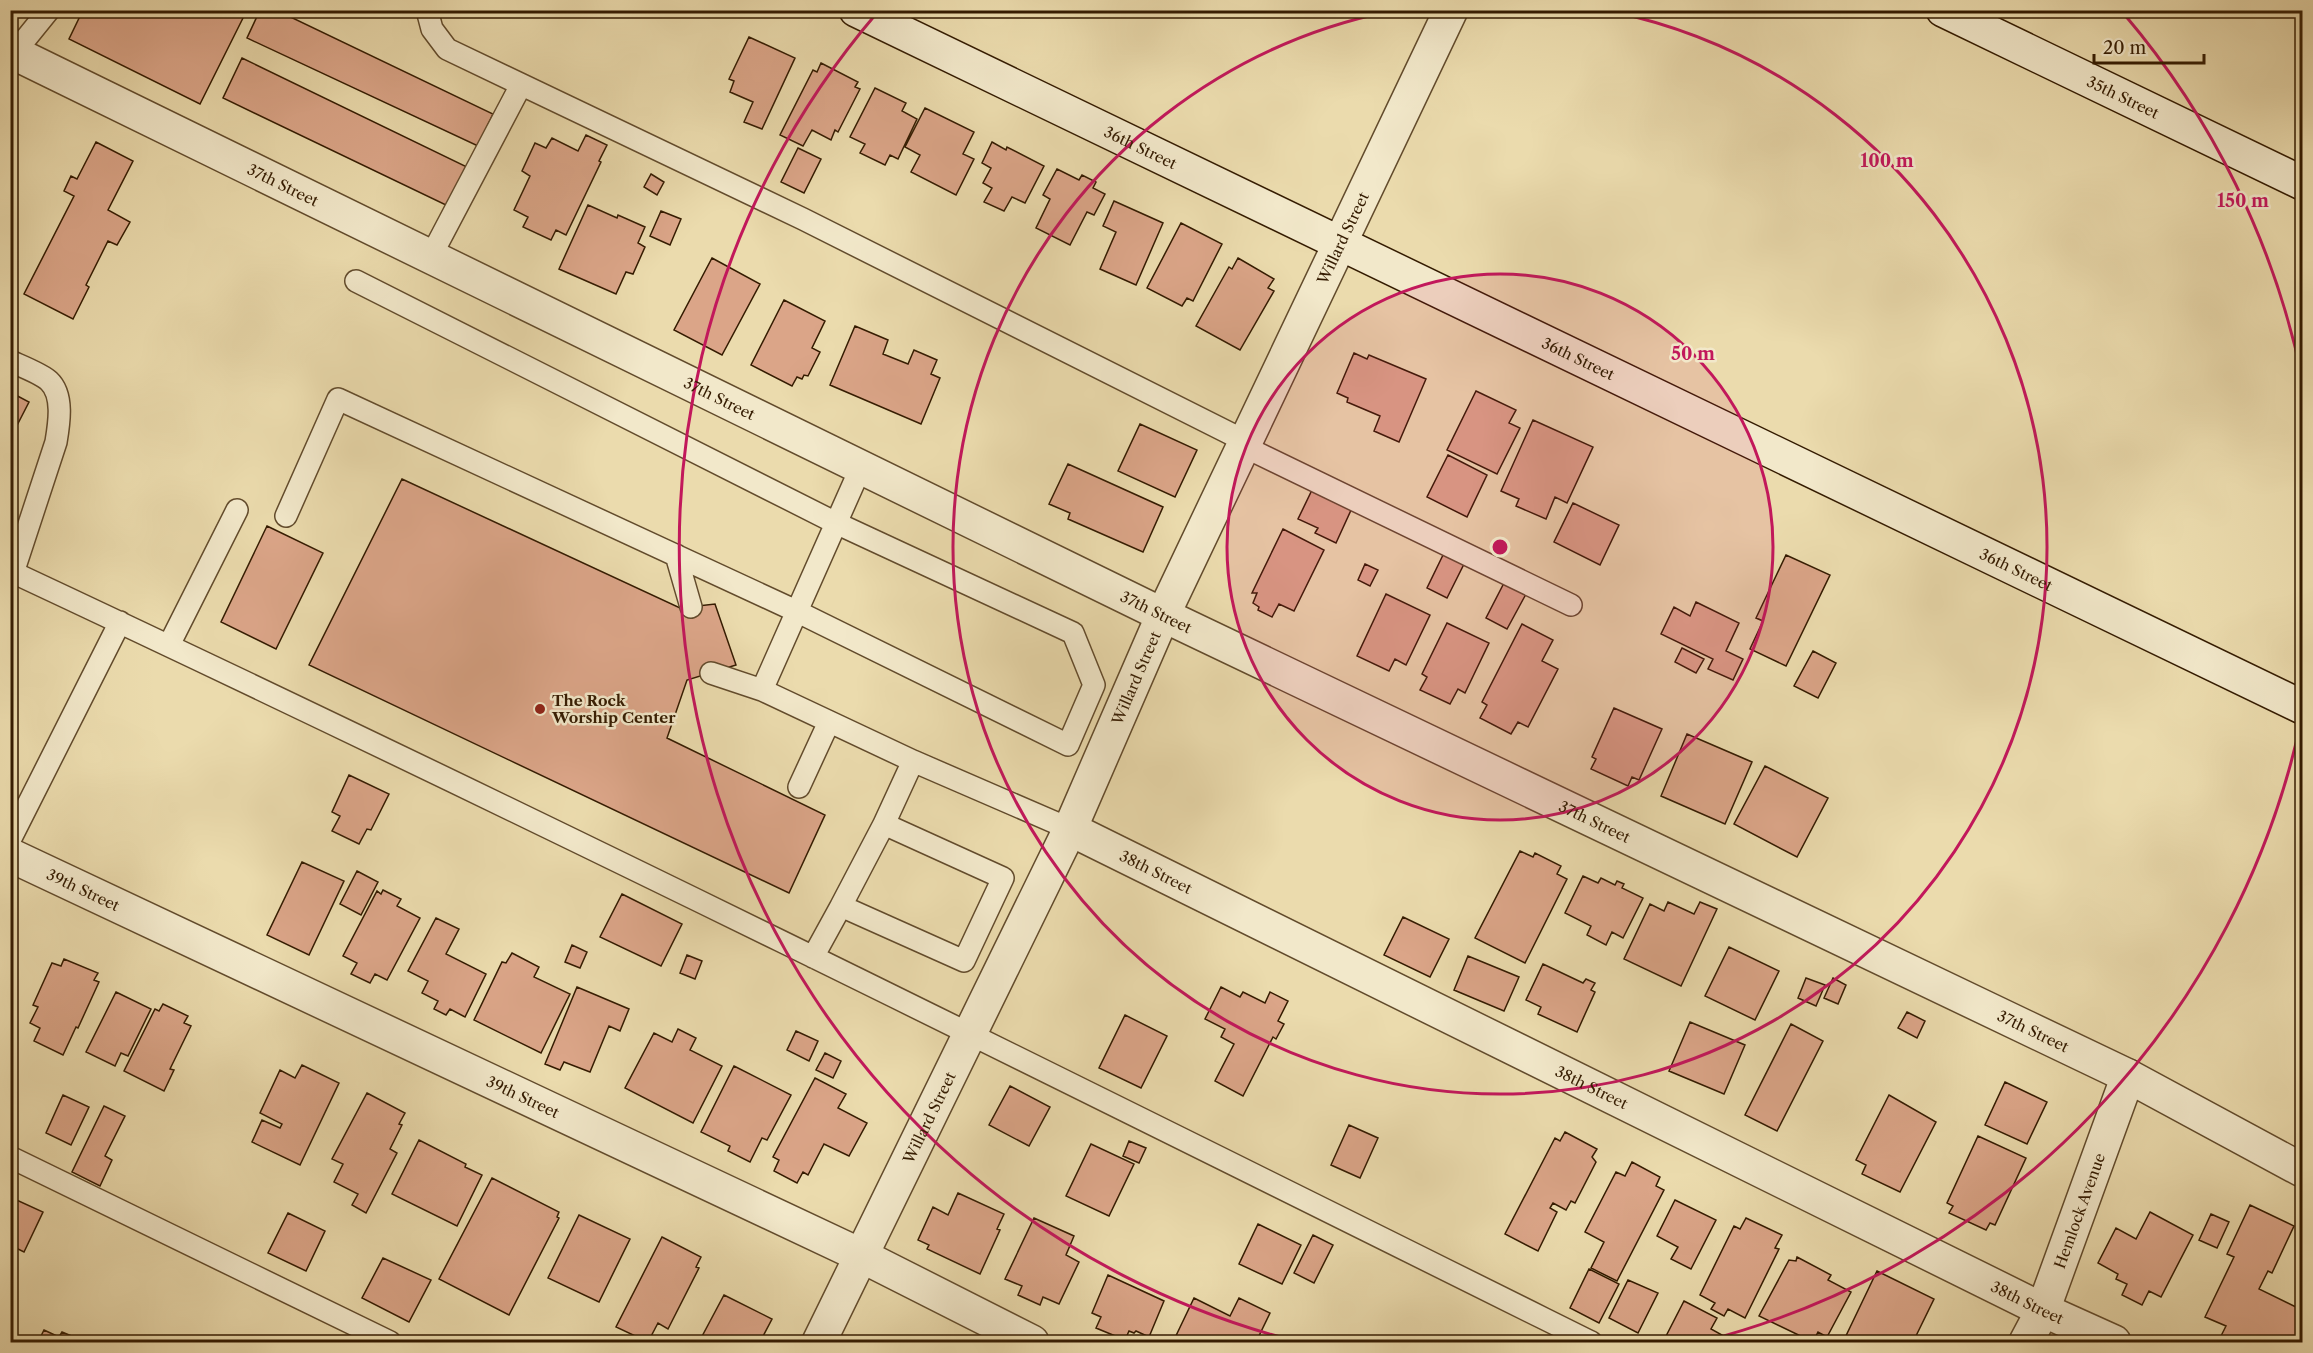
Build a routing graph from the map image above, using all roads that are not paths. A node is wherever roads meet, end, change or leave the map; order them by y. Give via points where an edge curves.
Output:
1 (49, 10) edge
2 (427, 10) edge
3 (856, 10) edge
4 (1451, 10) edge
5 (1943, 10) edge
6 (13, 52) edge
7 (521, 85) junction
8 (2302, 183) edge
9 (1339, 243) junction
10 (431, 256) junction
11 (356, 281) dead end
12 (10, 361) edge
13 (1244, 444) junction
14 (861, 467) junction
15 (237, 510) dead end
16 (286, 516) dead end
17 (836, 523) junction
18 (676, 555) junction
19 (12, 572) edge
20 (1571, 605) dead end
21 (691, 607) dead end
22 (796, 611) junction
23 (1163, 615) junction
24 (120, 622) junction
25 (169, 645) junction
26 (711, 673) dead end
27 (762, 690) junction
28 (2302, 707) edge
29 (829, 722) junction
30 (913, 761) junction
31 (799, 787) dead end
32 (884, 824) junction
33 (1070, 829) junction
34 (10, 840) edge
35 (10, 855) edge
36 (842, 906) junction
37 (813, 957) junction
38 (970, 1033) junction
39 (2128, 1076) junction
40 (10, 1157) edge
41 (2302, 1170) edge
42 (860, 1255) junction
43 (2043, 1310) junction
44 (390, 1342) edge
45 (819, 1342) edge
46 (1032, 1342) edge
47 (1591, 1342) edge
48 (2026, 1342) edge
49 (2114, 1342) edge

1 - 6 lane
2 - 7 lane via 432,29 447,49
3 - 9 street, 36th Street
4 - 9 street, Willard Street
5 - 8 street, 35th Street
6 - 10 street, 37th Street
7 - 10 lane
7 - 13 lane via 803,219
9 - 13 street, Willard Street
9 - 28 street, 36th Street
10 - 14 street, 37th Street
11 - 17 lane
12 - 19 lane via 50,381 60,404 56,442
13 - 20 lane
13 - 23 street, Willard Street
14 - 17 lane
14 - 23 street, 37th Street
15 - 25 lane
16 - 18 lane via 338,399
17 - 22 lane
17 - 22 lane via 1073,633 1094,685 1068,745
18 - 21 lane
18 - 22 lane
19 - 24 lane
22 - 27 lane
23 - 33 street, Willard Street
23 - 39 street, 37th Street
24 - 25 lane
24 - 34 lane
25 - 37 lane
26 - 27 lane
27 - 29 lane
29 - 30 lane
29 - 31 lane
30 - 32 lane
30 - 33 lane
32 - 36 lane
32 - 36 lane via 1003,878 963,961
33 - 38 street, Willard Street
33 - 43 street, 38th Street
35 - 42 street, 39th Street
36 - 37 lane
37 - 38 lane
38 - 42 street, Willard Street
38 - 47 lane
39 - 41 street, 37th Street
39 - 43 street, Hemlock Avenue
40 - 44 lane
42 - 45 street, Willard Street
42 - 46 street, 39th Street
43 - 48 street, Hemlock Avenue
43 - 49 street, 38th Street

